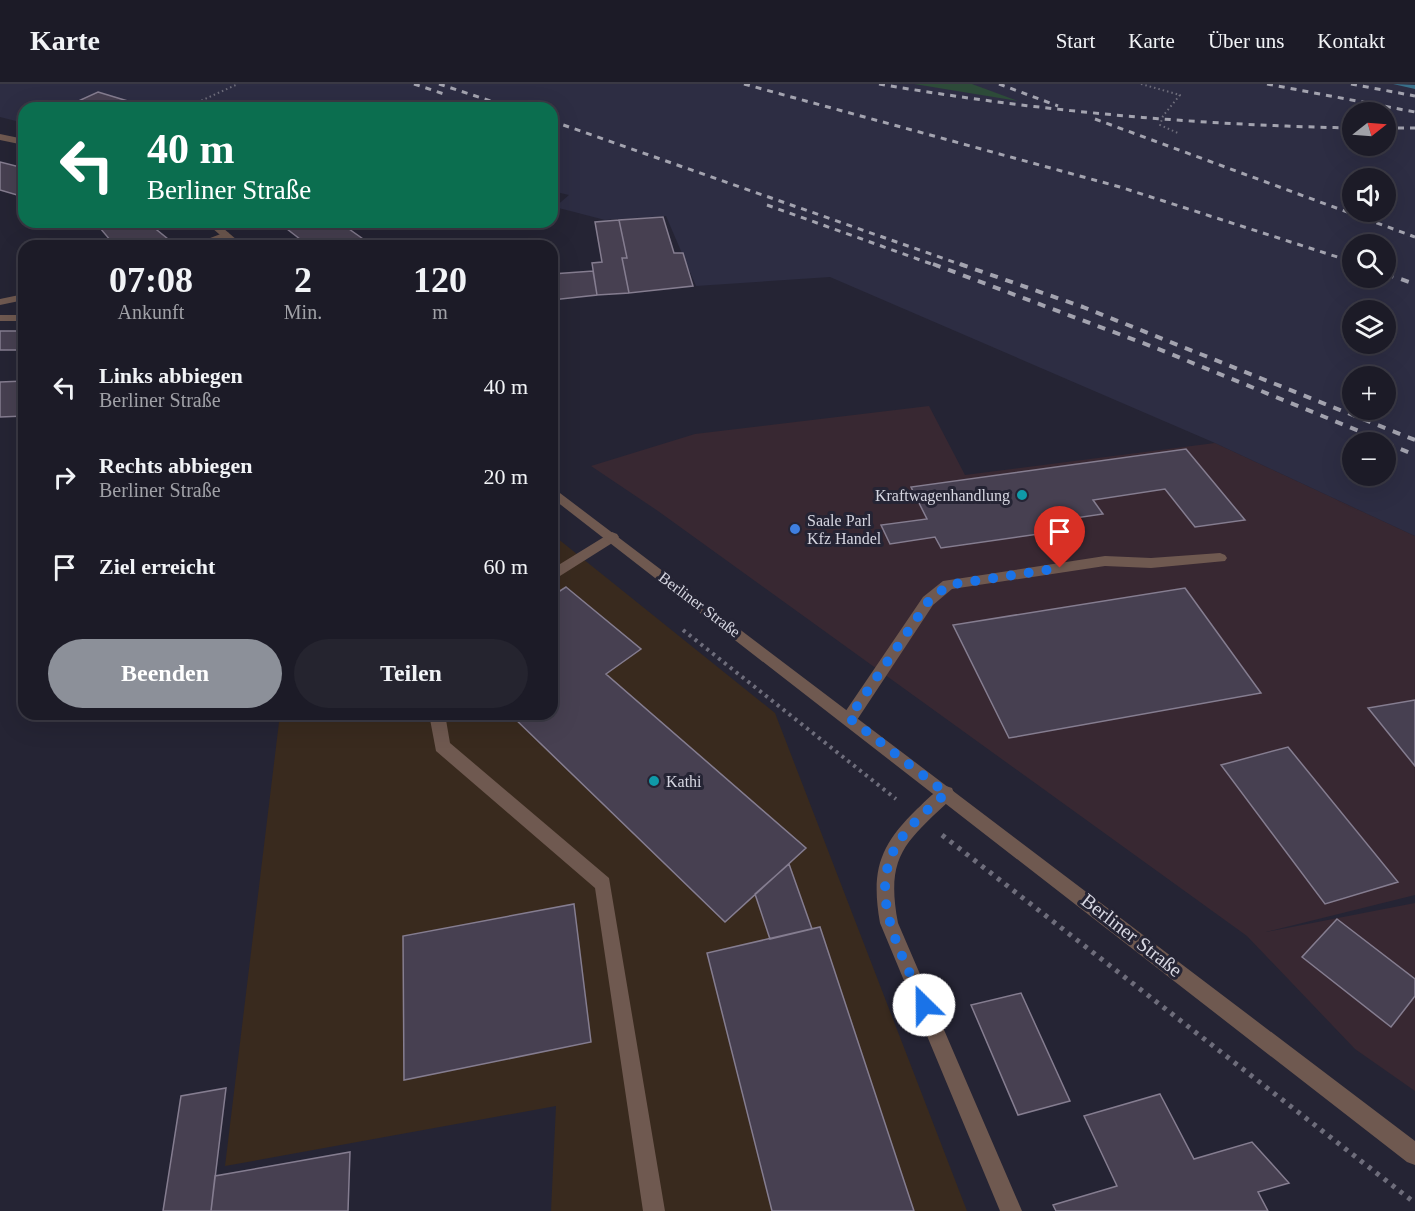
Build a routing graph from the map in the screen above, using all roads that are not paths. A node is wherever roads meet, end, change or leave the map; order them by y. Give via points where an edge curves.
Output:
1 (0, 137) edge
2 (18, 141) edge
3 (217, 228) edge
4 (226, 235) junction
5 (211, 240) edge
6 (231, 240) edge
7 (18, 298) edge
8 (0, 302) edge
9 (0, 318) edge
10 (18, 318) edge
11 (558, 496) edge
12 (612, 537) junction
13 (1220, 558) dead end
14 (558, 572) edge
15 (849, 718) junction
16 (438, 720) edge
17 (946, 793) junction
18 (1415, 1154) edge
19 (654, 1211) edge
20 (1011, 1211) edge

1 - 2 street
3 - 4 street
4 - 5 street
4 - 6 street
7 - 8 street
9 - 10 street
11 - 12 street, Berliner Straße
12 - 14 street
12 - 15 street, Berliner Straße
13 - 15 street via 1151,563 1105,561 948,585 928,602
15 - 17 street, Berliner Straße
16 - 19 street via 442,746 603,884
17 - 18 street, Berliner Straße
17 - 20 street via 899,842 887,864 884,887 889,923

